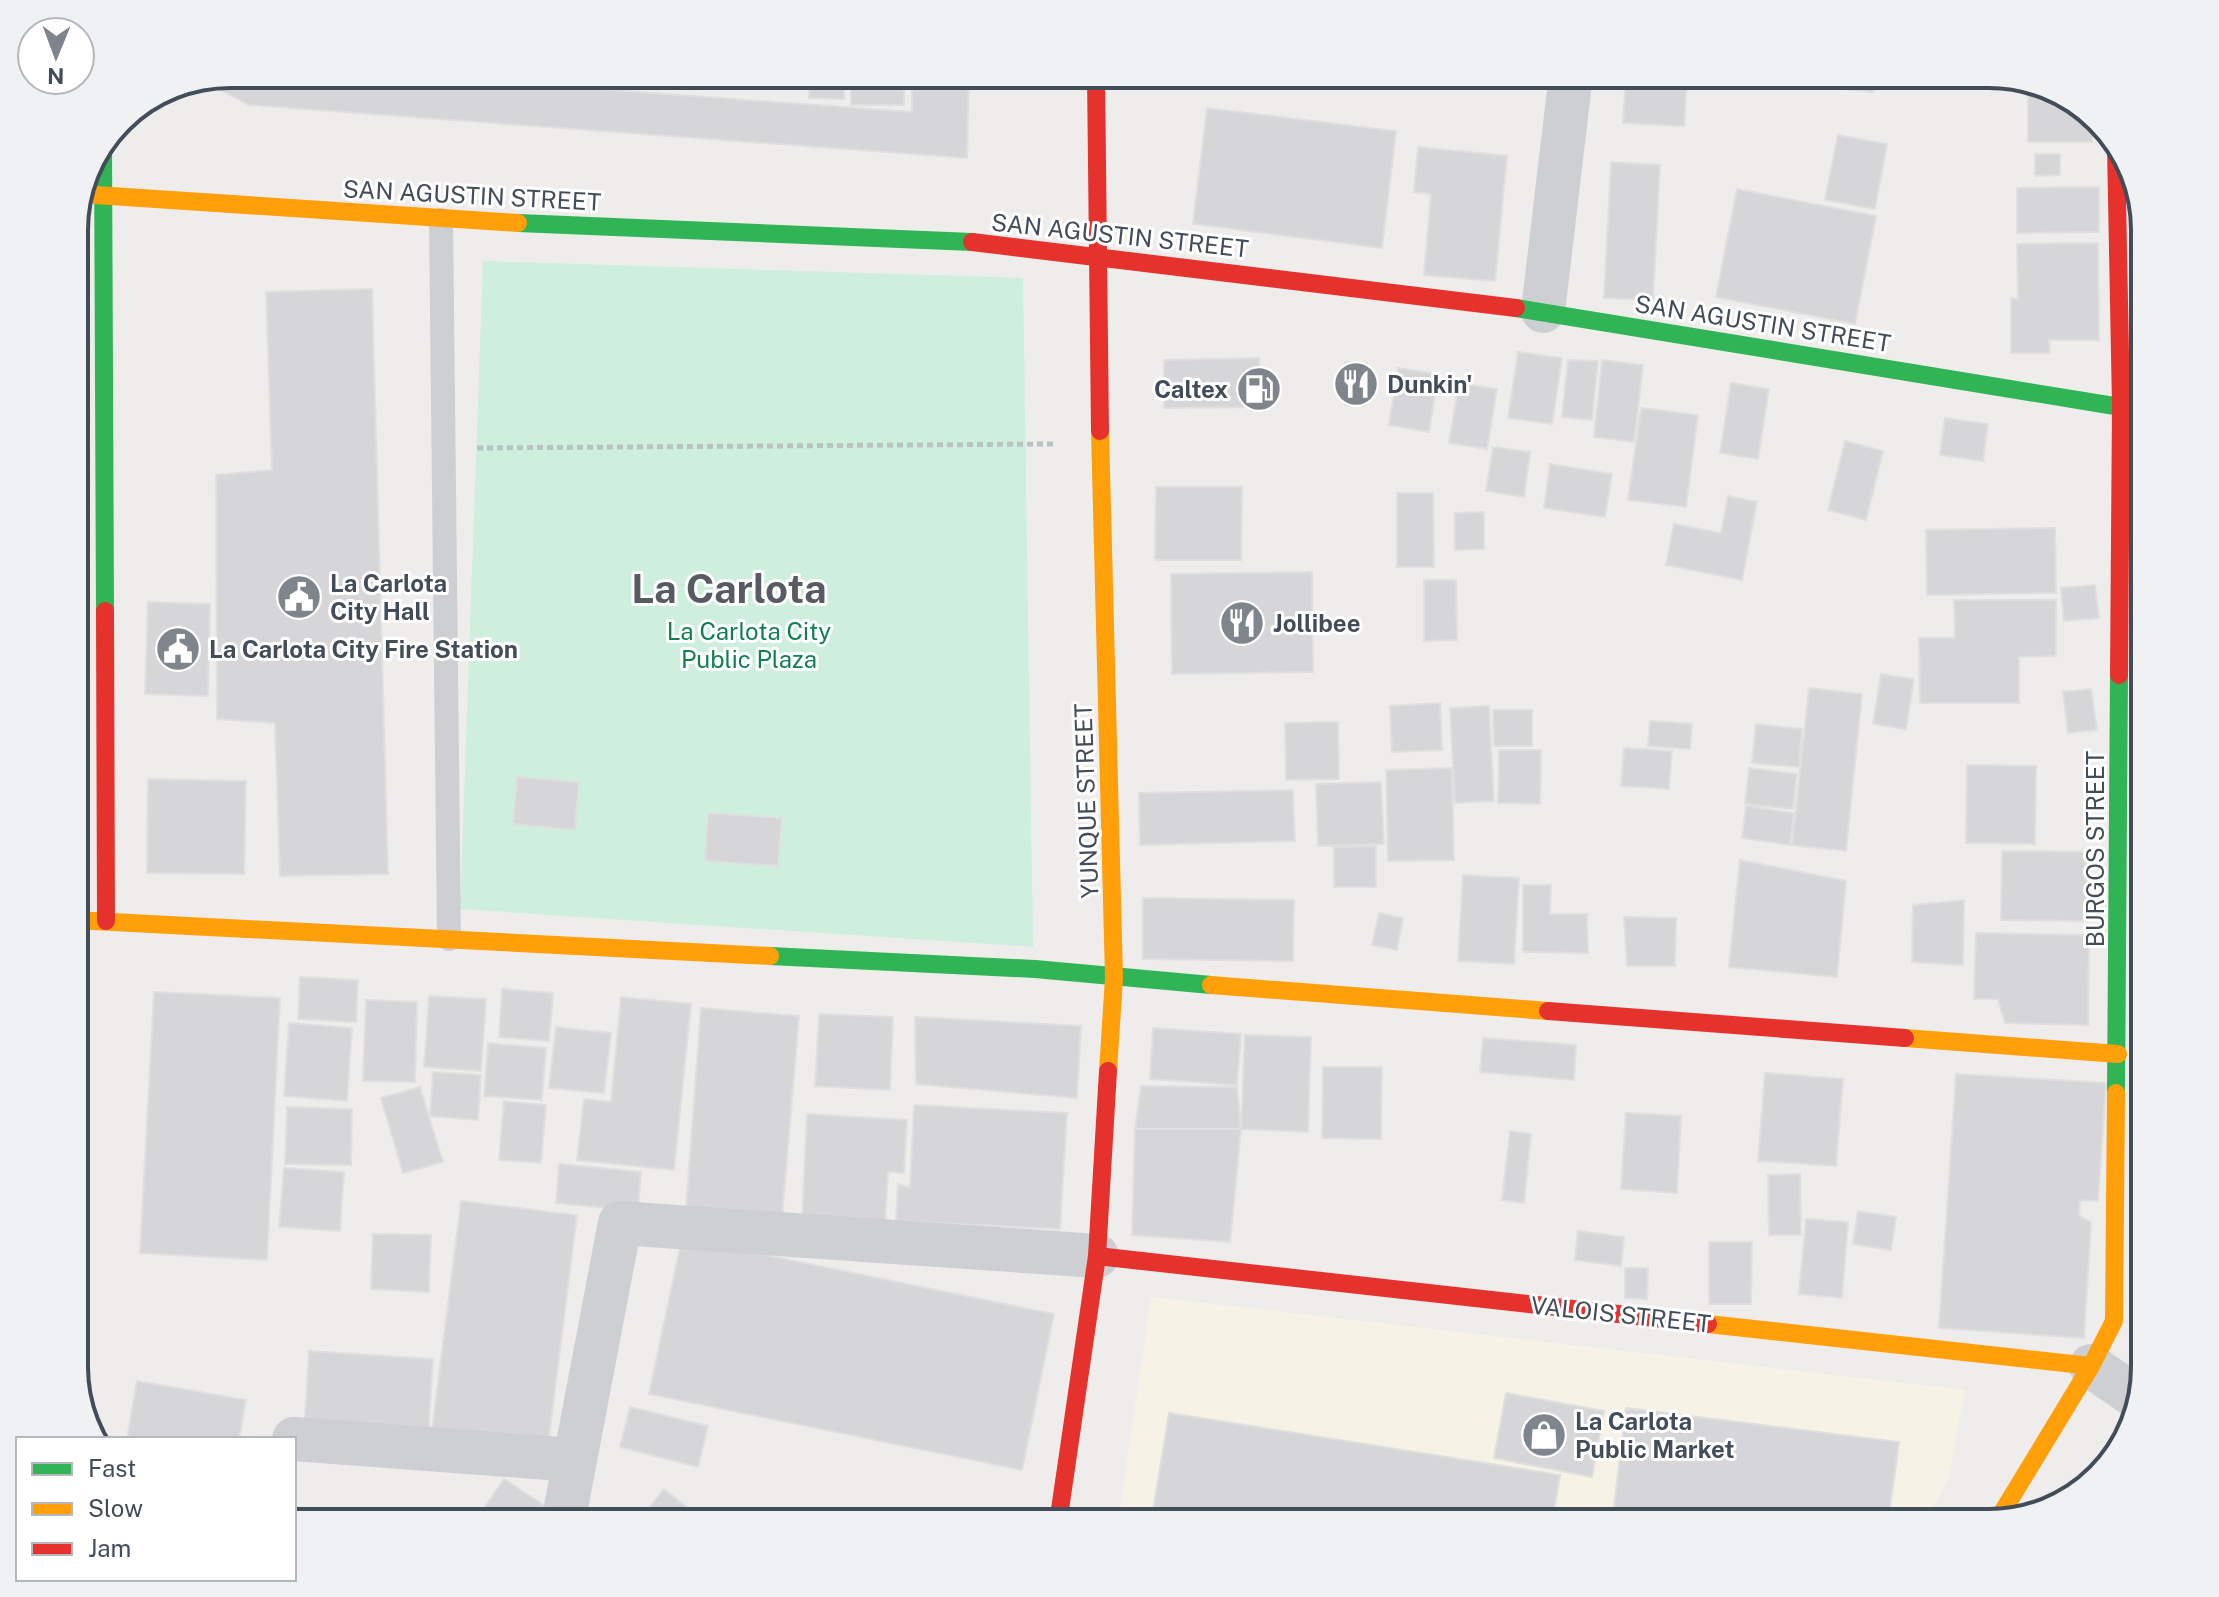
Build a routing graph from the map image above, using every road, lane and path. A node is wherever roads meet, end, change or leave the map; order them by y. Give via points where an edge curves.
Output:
1 (1096, 88) edge
2 (1569, 88) edge
3 (103, 166) edge
4 (2116, 168) edge
5 (93, 195) edge
6 (104, 196) junction
7 (441, 220) junction
8 (1098, 255) junction
9 (1543, 311) junction
10 (2121, 405) junction
11 (2131, 408) edge
12 (1100, 444) junction
13 (444, 449) junction
14 (88, 920) edge
15 (106, 921) junction
16 (449, 939) junction
17 (1114, 978) junction
18 (2118, 1054) junction
19 (1097, 1256) junction
20 (2091, 1366) junction
21 (2129, 1392) edge
22 (296, 1440) edge
23 (575, 1460) junction
24 (2005, 1508) edge
25 (566, 1509) edge
26 (1060, 1509) edge

1 - 8 street, YUNQUE STREET
2 - 9 street
3 - 6 street
4 - 10 street, BURGOS STREET
5 - 6 street, SAN AGUSTIN STREET
6 - 7 street, SAN AGUSTIN STREET
6 - 15 street
7 - 8 street, SAN AGUSTIN STREET via 972,242
7 - 13 lane
8 - 9 street, SAN AGUSTIN STREET
8 - 12 street, YUNQUE STREET
9 - 10 street, SAN AGUSTIN STREET
10 - 11 street, SAN AGUSTIN STREET
10 - 18 street, BURGOS STREET
12 - 13 path
12 - 17 street, YUNQUE STREET
13 - 16 lane
14 - 15 street
15 - 16 street
16 - 17 street via 1035,969
17 - 18 street
17 - 19 street, YUNQUE STREET
18 - 20 street, BURGOS STREET via 2114,1321
19 - 20 street, VALOIS STREET
19 - 23 street via 620,1223
19 - 26 street, YUNQUE STREET
20 - 21 street, VALOIS STREET
20 - 24 street, BURGOS STREET
22 - 23 street
23 - 25 street

